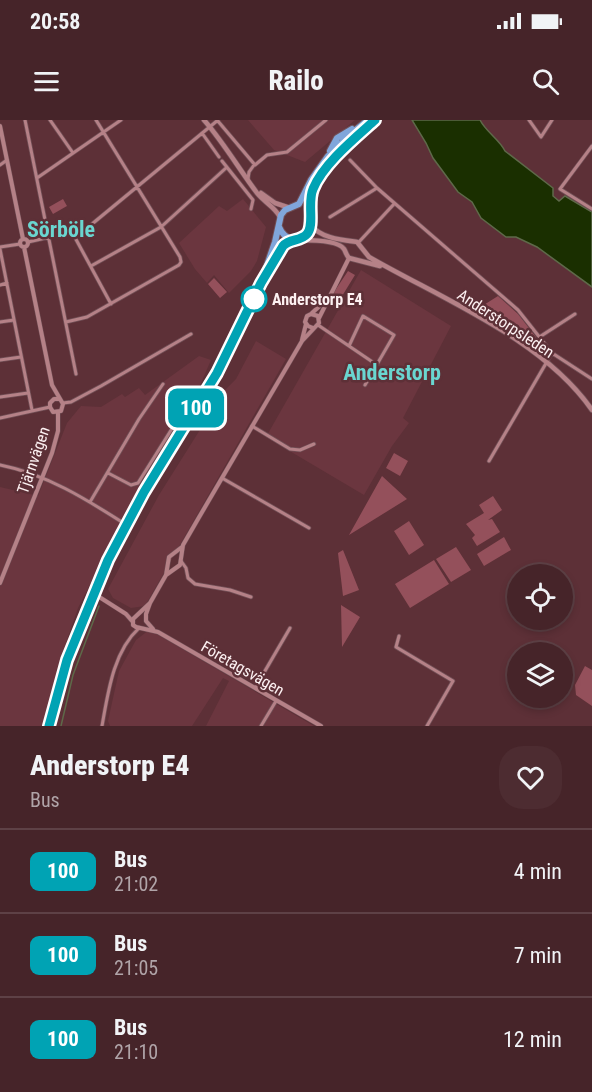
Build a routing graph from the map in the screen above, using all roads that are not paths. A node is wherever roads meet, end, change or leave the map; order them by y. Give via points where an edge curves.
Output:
1 (25, 120) edge
2 (50, 120) edge
3 (96, 120) edge
4 (121, 120) edge
5 (204, 120) edge
6 (218, 120) edge
7 (326, 120) edge
8 (368, 120) edge
9 (375, 120) edge
10 (530, 120) edge
11 (552, 120) edge
12 (0, 126) edge
13 (210, 127) junction
14 (103, 132) junction
15 (202, 133) junction
16 (592, 146) edge
17 (73, 154) junction
18 (7, 160) junction
19 (350, 160) dead end
20 (0, 165) edge
21 (255, 165) junction
22 (226, 168) junction
23 (37, 178) junction
24 (249, 181) junction
25 (137, 187) junction
26 (377, 188) junction
27 (394, 204) junction
28 (290, 208) junction
29 (251, 209) dead end
30 (592, 209) edge
31 (280, 217) junction
32 (330, 217) dead end
33 (311, 224) junction
34 (161, 227) junction
35 (279, 227) junction
36 (72, 232) junction
37 (49, 238) junction
38 (23, 239) junction
39 (294, 240) junction
40 (28, 242) junction
41 (349, 242) junction
42 (20, 244) junction
43 (359, 245) junction
44 (24, 247) junction
45 (0, 248) edge
46 (344, 249) junction
47 (350, 258) junction
48 (90, 266) junction
49 (394, 271) junction
50 (7, 283) junction
51 (261, 283) junction
52 (0, 285) edge
53 (327, 299) junction
54 (111, 304) junction
55 (311, 314) junction
56 (575, 314) dead end
57 (319, 318) junction
58 (14, 320) junction
59 (0, 322) edge
60 (66, 322) junction
61 (306, 323) junction
62 (316, 326) junction
63 (191, 334) dead end
64 (540, 336) junction
65 (302, 341) junction
66 (349, 346) junction
67 (552, 352) junction
68 (21, 357) junction
69 (0, 360) edge
70 (546, 362) junction
71 (377, 364) junction
72 (76, 374) dead end
73 (592, 379) edge
74 (164, 384) dead end
75 (365, 385) dead end
76 (52, 386) junction
77 (28, 393) junction
78 (0, 397) edge
79 (52, 400) junction
80 (61, 401) junction
81 (200, 402) junction
82 (50, 407) junction
83 (32, 410) junction
84 (592, 410) edge
85 (58, 412) junction
86 (0, 418) edge
87 (252, 426) junction
88 (314, 444) dead end
89 (489, 461) dead end
90 (0, 465) edge
91 (108, 473) junction
92 (42, 478) junction
93 (222, 478) junction
94 (90, 502) junction
95 (126, 524) junction
96 (309, 528) dead end
97 (183, 545) junction
98 (173, 554) junction
99 (181, 560) junction
100 (168, 564) junction
101 (176, 568) junction
102 (187, 572) junction
103 (166, 575) junction
104 (0, 583) edge
105 (93, 593) junction
106 (251, 597) dead end
107 (150, 603) junction
108 (126, 614) junction
109 (137, 616) junction
110 (146, 620) junction
111 (133, 624) junction
112 (140, 628) junction
113 (290, 628) dead end
114 (154, 630) junction
115 (131, 636) junction
116 (399, 636) dead end
117 (255, 688) junction
118 (276, 701) junction
119 (49, 726) edge
120 (102, 726) edge
121 (261, 726) edge
122 (321, 726) edge
123 (427, 726) edge

1 - 23 street
2 - 17 street
3 - 14 street
4 - 14 street
5 - 13 main road
6 - 13 street
6 - 21 street
7 - 21 street via 287,152 267,155
8 - 28 highway via 337,138 299,204
9 - 33 highway via 318,179 310,201
10 - 11 street via 541,137
12 - 18 street
13 - 15 street
13 - 24 main road
14 - 17 street
14 - 25 street
15 - 22 street
15 - 25 street
16 - 30 street via 560,189
17 - 23 street
18 - 20 street
18 - 38 street
19 - 26 street
21 - 24 street via 249,172
22 - 29 street via 253,200
22 - 34 street
23 - 37 street
24 - 28 main road via 265,197
24 - 31 main road
25 - 34 street
25 - 36 street via 92,224
26 - 27 street
26 - 32 street
27 - 43 street
27 - 64 street via 504,296
28 - 31 highway
28 - 33 highway via 305,211
31 - 35 highway
33 - 39 highway via 307,235
33 - 41 main road via 318,233
34 - 48 street
34 - 54 street via 180,257 179,266
35 - 39 highway via 283,235
35 - 51 highway
36 - 37 street
36 - 48 street
37 - 40 street
37 - 60 street
38 - 40 street
38 - 42 street
39 - 46 main road via 327,242
39 - 51 highway via 283,246
40 - 44 street
41 - 43 main road
41 - 46 main road
42 - 44 street
42 - 45 street
43 - 47 main road via 359,256
43 - 49 main road, Anderstorpsleden via 369,257
44 - 76 street
45 - 50 street
46 - 47 main road
47 - 49 main road, Anderstorpsleden
47 - 53 street
48 - 54 street
49 - 70 main road, Anderstorpsleden via 489,322
50 - 52 street
50 - 58 street
51 - 81 highway
53 - 55 street
53 - 57 street
54 - 60 street via 87,317
55 - 57 street
55 - 61 street
56 - 64 street
57 - 62 street
58 - 59 street
58 - 68 street
60 - 72 street
61 - 62 street
61 - 65 street
62 - 65 street
62 - 66 street
63 - 80 street via 71,402
64 - 67 street
65 - 87 street
66 - 71 street
66 - 71 street via 363,316 394,335
67 - 70 street
67 - 73 street
68 - 69 street
68 - 77 street
70 - 84 main road, Anderstorpsleden
70 - 89 street
71 - 75 street
74 - 91 street
76 - 79 street
76 - 80 street
77 - 78 street
77 - 83 street
79 - 80 street
79 - 82 street
80 - 85 street via 63,408
81 - 91 street via 178,419 138,483 131,485
81 - 95 highway
82 - 83 street
82 - 85 street
83 - 86 street
85 - 92 street, Tjärnvägen via 56,441
87 - 88 street via 290,449 300,450
87 - 93 street
90 - 92 street
91 - 94 street
92 - 94 street
92 - 104 street, Tjärnvägen
93 - 96 street
93 - 97 street
94 - 95 street
95 - 105 highway
97 - 98 street
97 - 99 street
98 - 99 street
98 - 100 street
99 - 101 street
99 - 102 street
100 - 101 street
100 - 103 street
101 - 102 street
101 - 103 street
102 - 106 street via 195,584
103 - 107 street
105 - 108 street
105 - 119 highway via 67,660
107 - 109 street
107 - 110 street
108 - 109 street
108 - 111 street
109 - 110 street
109 - 111 street
110 - 112 street
110 - 114 street, Företagsvägen
111 - 112 street, Företagsvägen
111 - 115 street
112 - 114 street, Företagsvägen
112 - 115 street
113 - 117 street
114 - 117 street, Företagsvägen
115 - 120 street via 114,672
116 - 123 street via 396,646 453,681
117 - 118 street, Företagsvägen
118 - 121 street
118 - 122 street, Företagsvägen

